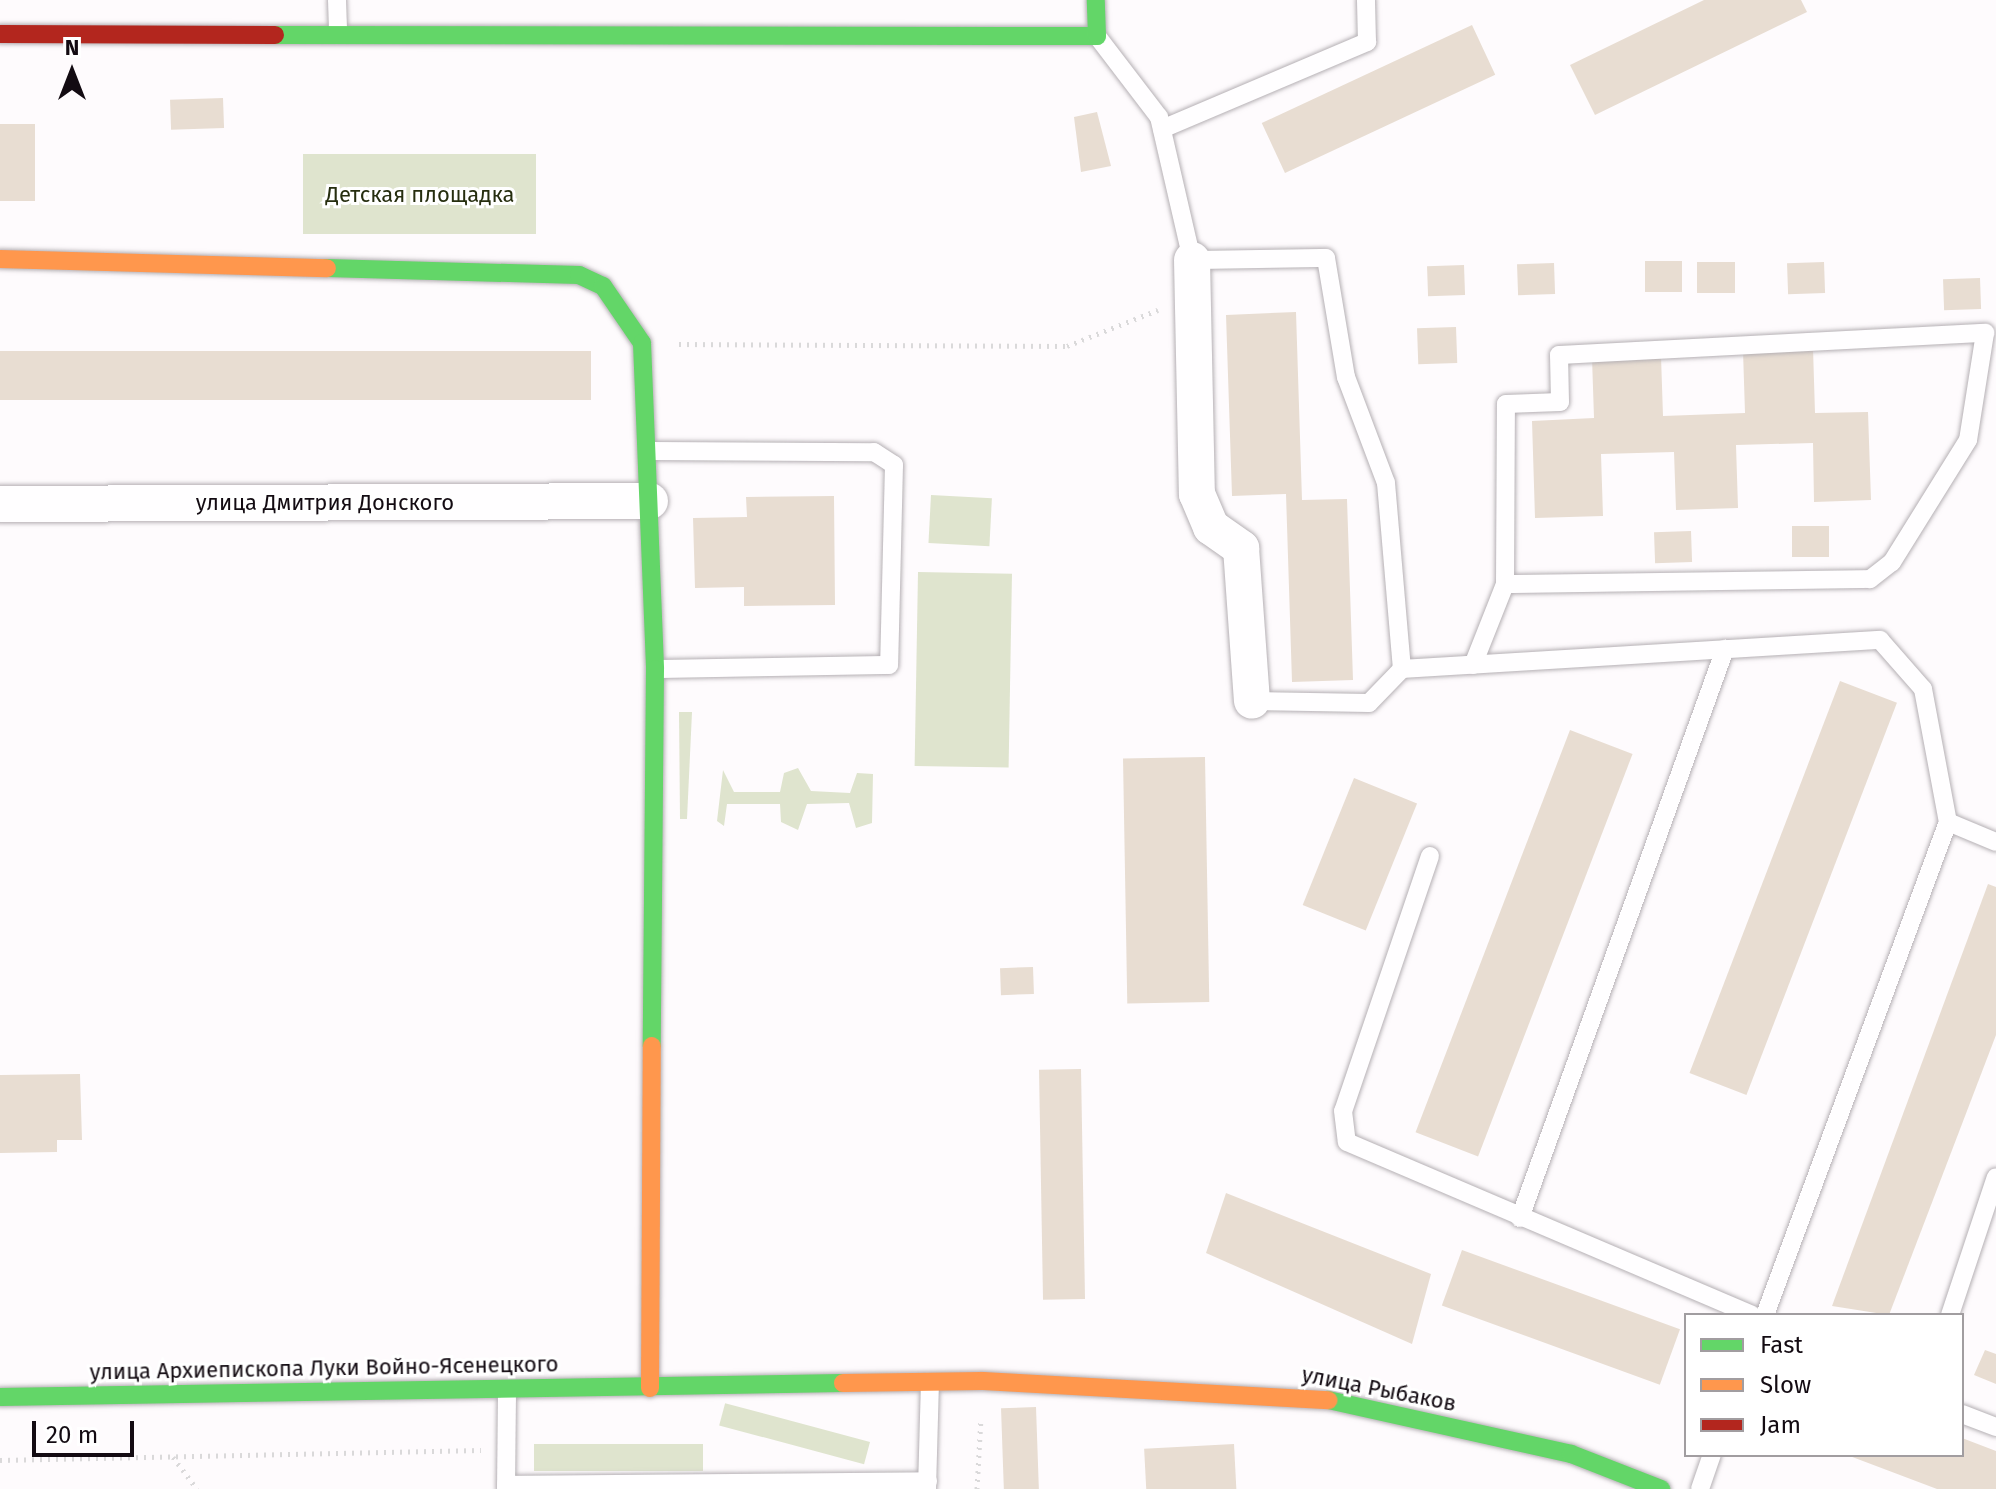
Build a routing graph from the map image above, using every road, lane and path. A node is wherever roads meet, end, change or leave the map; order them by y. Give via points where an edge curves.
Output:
1 (337, 0) edge
2 (1096, 0) edge
3 (1366, 0) edge
4 (0, 34) edge
5 (338, 35) junction
6 (1097, 36) junction
7 (1162, 129) junction
8 (0, 259) edge
9 (1192, 260) junction
10 (1190, 296) junction
11 (642, 343) junction
12 (650, 451) junction
13 (650, 501) junction
14 (0, 504) edge
15 (1505, 584) junction
16 (1725, 649) junction
17 (1473, 665) junction
18 (655, 669) junction
19 (1402, 669) junction
20 (1252, 701) joint
21 (1948, 822) junction
22 (1996, 842) edge
23 (1430, 856) dead end
24 (1996, 1177) edge
25 (1520, 1218) junction
26 (1747, 1313) edge
27 (1766, 1313) edge
28 (1951, 1313) edge
29 (983, 1381) junction
30 (930, 1382) junction
31 (650, 1388) junction
32 (507, 1389) junction
33 (0, 1397) edge
34 (1964, 1415) edge
35 (1996, 1427) edge
36 (506, 1450) junction
37 (173, 1457) junction
38 (1711, 1457) edge
39 (0, 1460) edge
40 (928, 1485) edge
41 (506, 1487) edge
42 (197, 1489) edge
43 (977, 1489) edge
44 (1661, 1489) edge
45 (1700, 1489) edge

1 - 5 lane
2 - 6 street
3 - 7 lane via 1367,42
4 - 5 street
5 - 6 street
6 - 7 lane
7 - 9 lane
8 - 11 street via 579,275 603,286
9 - 10 street
9 - 19 lane via 1326,258 1346,377 1386,483
10 - 11 path via 1067,346
10 - 20 street via 1197,494 1211,527 1241,548
11 - 12 street
12 - 13 street
12 - 18 lane via 874,452 894,465 889,665
13 - 14 street, улица Дмитрия Донского
13 - 18 street
15 - 15 lane via 1506,404 1560,402 1559,355 1985,333 1968,440 1880,574
15 - 17 lane
16 - 17 lane
16 - 21 lane via 1880,640 1923,689
16 - 25 lane
17 - 19 lane
18 - 31 street
19 - 20 lane via 1369,703
21 - 22 lane
21 - 27 lane
23 - 25 lane via 1342,1127 1355,1149
24 - 28 lane
25 - 26 lane
29 - 30 street, улица Рыбаков
29 - 43 path
29 - 44 street, улица Рыбаков via 1315,1397 1571,1454
30 - 31 street, улица Архиепископа Луки Войно-Ясенецкого
30 - 40 lane
31 - 32 street, улица Архиепископа Луки Войно-Ясенецкого
32 - 33 street, улица Архиепископа Луки Войно-Ясенецкого
32 - 36 lane
34 - 35 lane
36 - 37 path
36 - 41 lane
37 - 39 path
37 - 42 path
38 - 45 lane
40 - 41 lane

